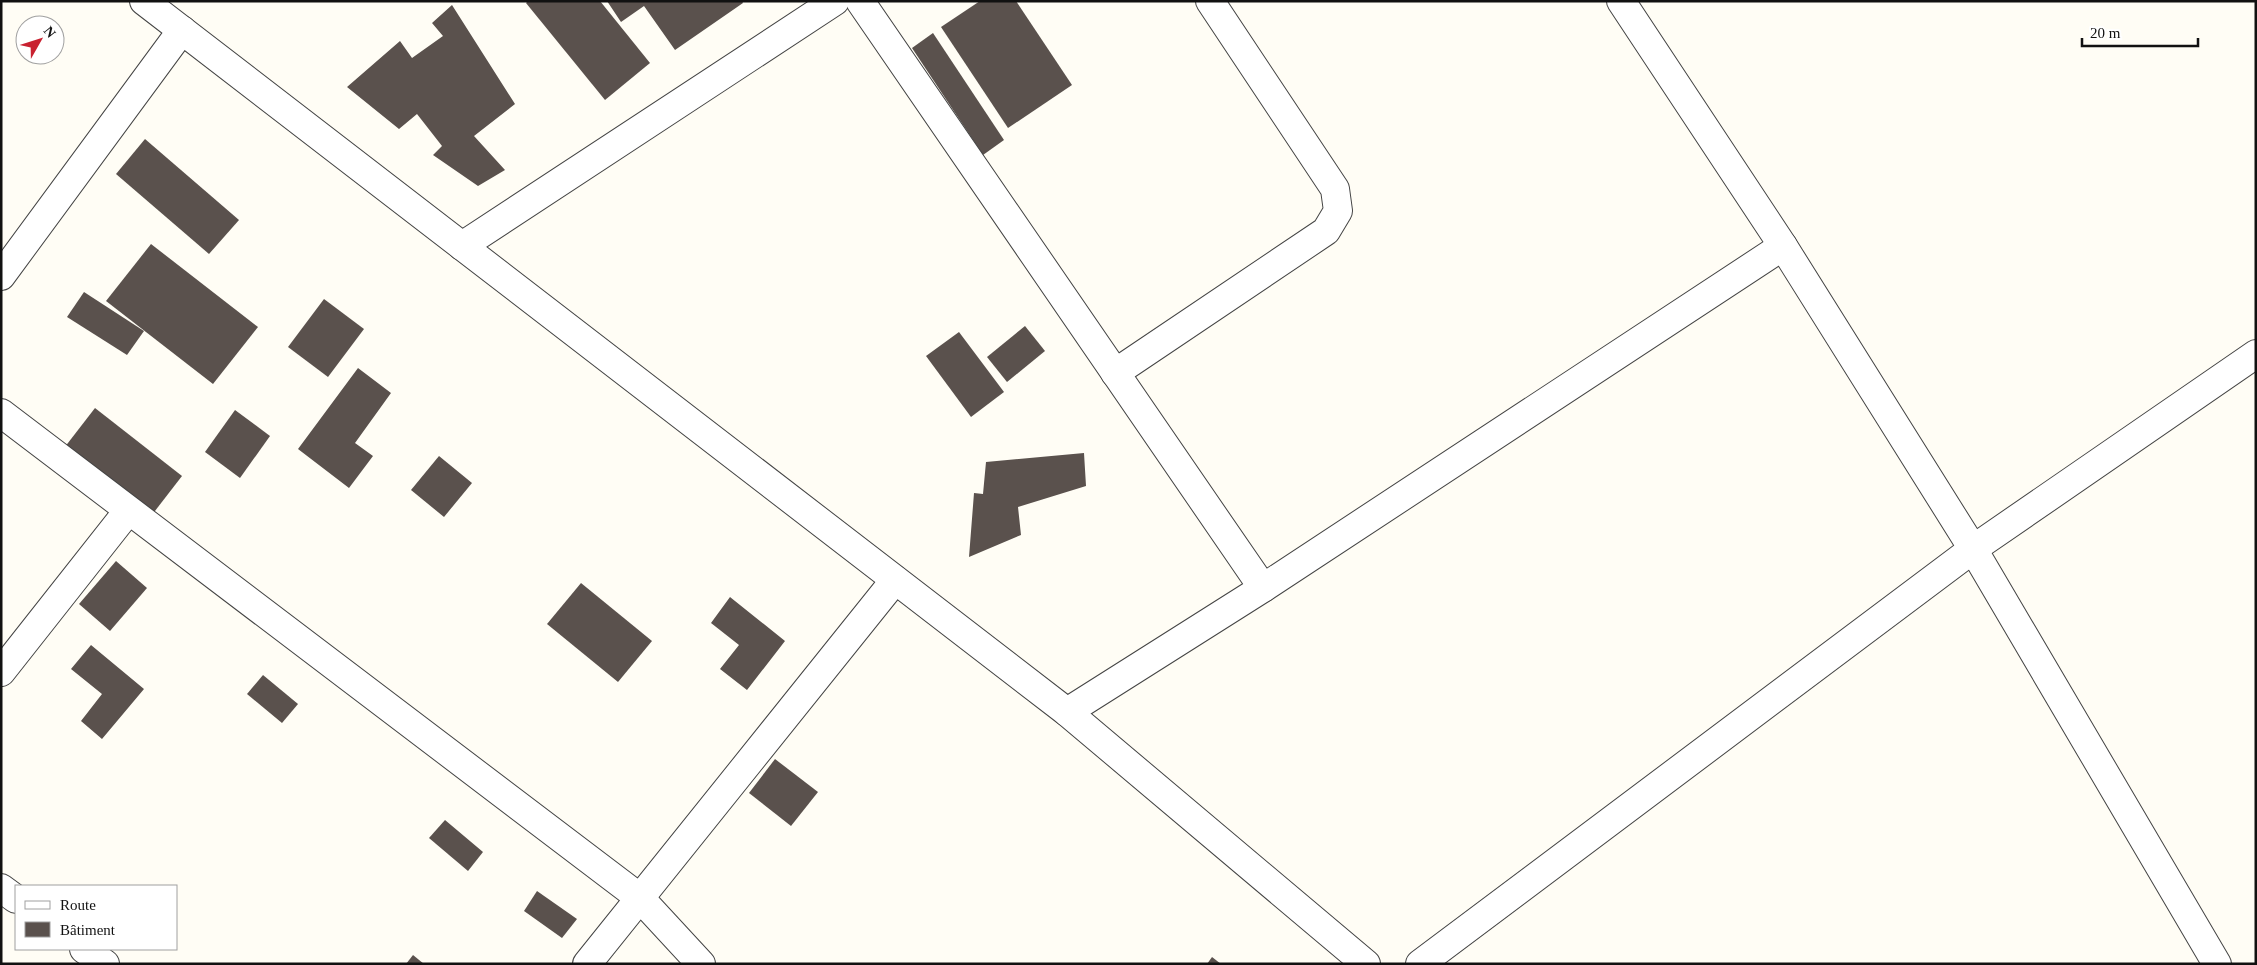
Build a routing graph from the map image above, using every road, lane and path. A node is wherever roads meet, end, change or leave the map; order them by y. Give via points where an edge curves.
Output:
1 (144, 1) edge
2 (835, 1) edge
3 (860, 1) edge
4 (1210, 1) edge
5 (1620, 1) edge
6 (182, 30) junction
7 (462, 246) junction
8 (1783, 246) junction
9 (1, 276) edge
10 (2256, 354) edge
11 (1115, 373) junction
12 (1, 413) edge
13 (128, 511) junction
14 (1973, 549) junction
15 (895, 580) junction
16 (1263, 588) junction
17 (1, 672) edge
18 (1067, 712) junction
19 (1, 888) edge
20 (15, 898) edge
21 (640, 898) junction
22 (85, 950) edge
23 (105, 964) edge
24 (587, 964) edge
25 (701, 964) edge
26 (1366, 964) edge
27 (1420, 964) edge
28 (2217, 964) edge

1 - 6 street
2 - 7 street
3 - 11 street
4 - 11 street via 1335,188 1338,211 1326,231
5 - 8 street
6 - 7 street
6 - 9 street
7 - 15 street
8 - 14 street
8 - 16 street
10 - 14 street
11 - 16 street
12 - 13 street
13 - 17 street
13 - 21 street
14 - 27 street
14 - 28 street
15 - 18 street
15 - 21 street
16 - 18 street
18 - 26 street
19 - 20 street
21 - 24 street
21 - 25 street
22 - 23 street

